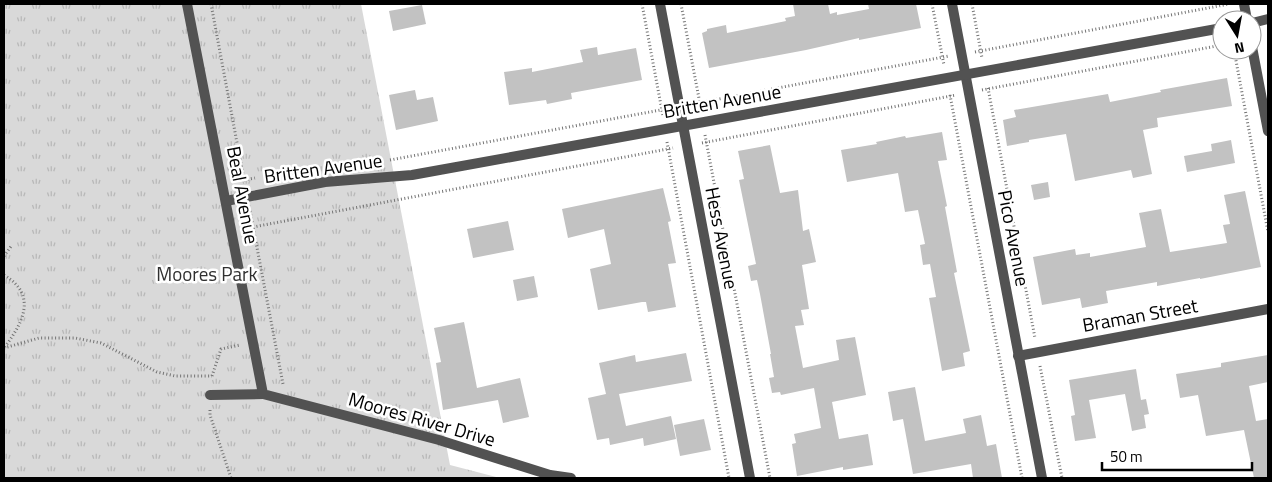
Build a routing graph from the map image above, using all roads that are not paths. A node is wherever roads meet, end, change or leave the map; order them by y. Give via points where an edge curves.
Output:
1 (187, 4) edge
2 (660, 4) edge
3 (952, 4) edge
4 (1212, 30) edge
5 (1254, 60) edge
6 (965, 74) junction
7 (683, 126) junction
8 (1268, 131) edge
9 (226, 201) junction
10 (1268, 309) edge
11 (1018, 356) junction
12 (263, 394) junction
13 (210, 395) road end
14 (571, 478) edge
15 (750, 478) edge
16 (1042, 478) edge

1 - 9 street, Beal Avenue
2 - 7 street, Hess Avenue
3 - 6 street, Pico Avenue
4 - 6 street, Britten Avenue
5 - 8 street
6 - 7 street, Britten Avenue
6 - 11 street, Pico Avenue
7 - 9 street, Britten Avenue via 412,175 325,182
7 - 15 street, Hess Avenue
9 - 12 street, Beal Avenue
10 - 11 street, Braman Street
11 - 16 street, Pico Avenue
12 - 13 street, Moores River Drive
12 - 14 street, Moores River Drive via 439,440 550,475

